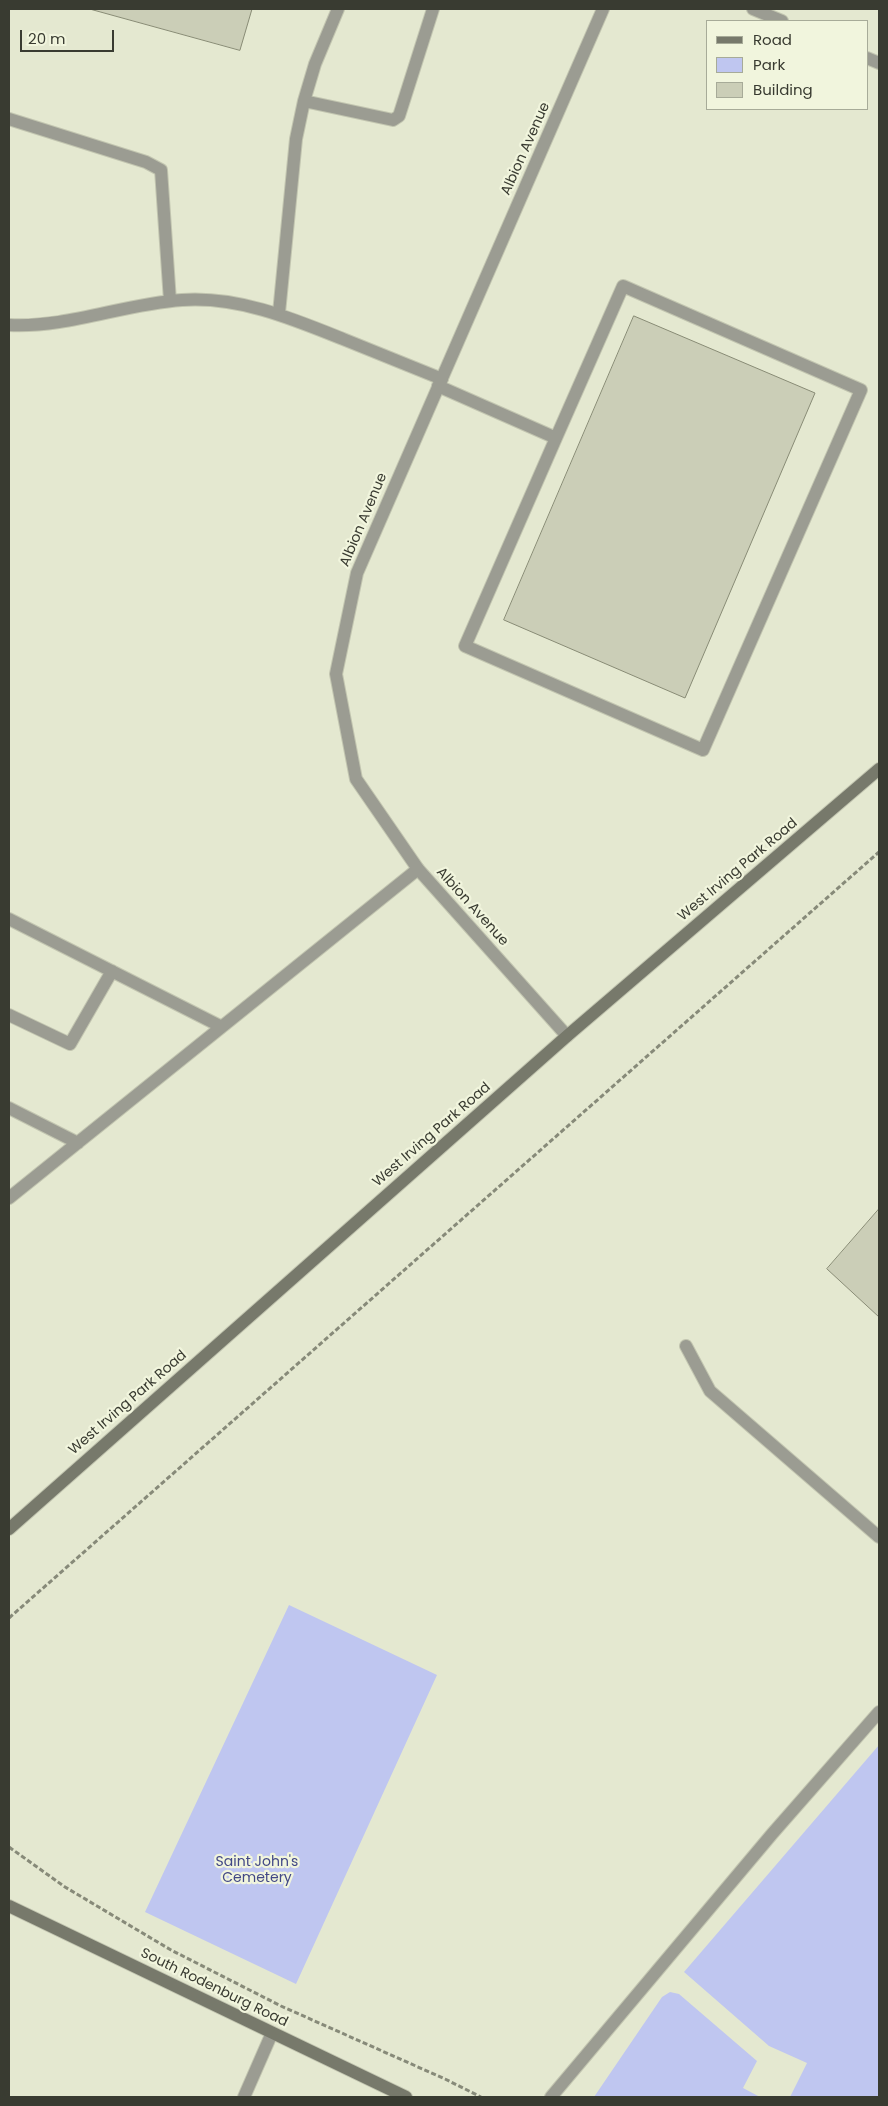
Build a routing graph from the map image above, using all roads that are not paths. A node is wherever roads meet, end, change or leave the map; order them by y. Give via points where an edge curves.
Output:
1 (338, 9) edge
2 (433, 9) edge
3 (603, 9) edge
4 (753, 9) edge
5 (780, 20) edge
6 (304, 101) junction
7 (9, 119) edge
8 (170, 301) junction
9 (279, 313) junction
10 (9, 325) edge
11 (440, 383) junction
12 (556, 438) junction
13 (879, 769) edge
14 (418, 869) junction
15 (9, 919) edge
16 (112, 971) junction
17 (9, 1015) edge
18 (220, 1026) junction
19 (567, 1036) junction
20 (9, 1108) edge
21 (78, 1143) junction
22 (9, 1198) edge
23 (686, 1346) dead end
24 (9, 1529) edge
25 (879, 1537) edge
26 (879, 1712) edge
27 (9, 1906) edge
28 (272, 2032) junction
29 (244, 2097) edge
30 (406, 2097) edge
31 (551, 2097) edge

1 - 6 street via 315,64
2 - 6 street via 399,116 393,120
3 - 11 street, Albion Avenue
4 - 5 street
6 - 9 street via 296,139
7 - 8 street via 146,162 162,170
8 - 9 street via 228,302
8 - 10 street via 61,323
9 - 11 street
11 - 12 street
11 - 14 street, Albion Avenue via 357,573 336,674 356,779
12 - 12 street via 465,646 703,750 861,390 623,286
13 - 19 main road, West Irving Park Road
14 - 18 street
14 - 19 street, Albion Avenue
15 - 16 street
16 - 17 street via 70,1044
16 - 18 street
18 - 21 street
19 - 24 main road, West Irving Park Road
20 - 21 street
21 - 22 street
23 - 25 street via 710,1391
26 - 31 street
27 - 28 main road, South Rodenburg Road
28 - 29 street
28 - 30 main road, South Rodenburg Road

